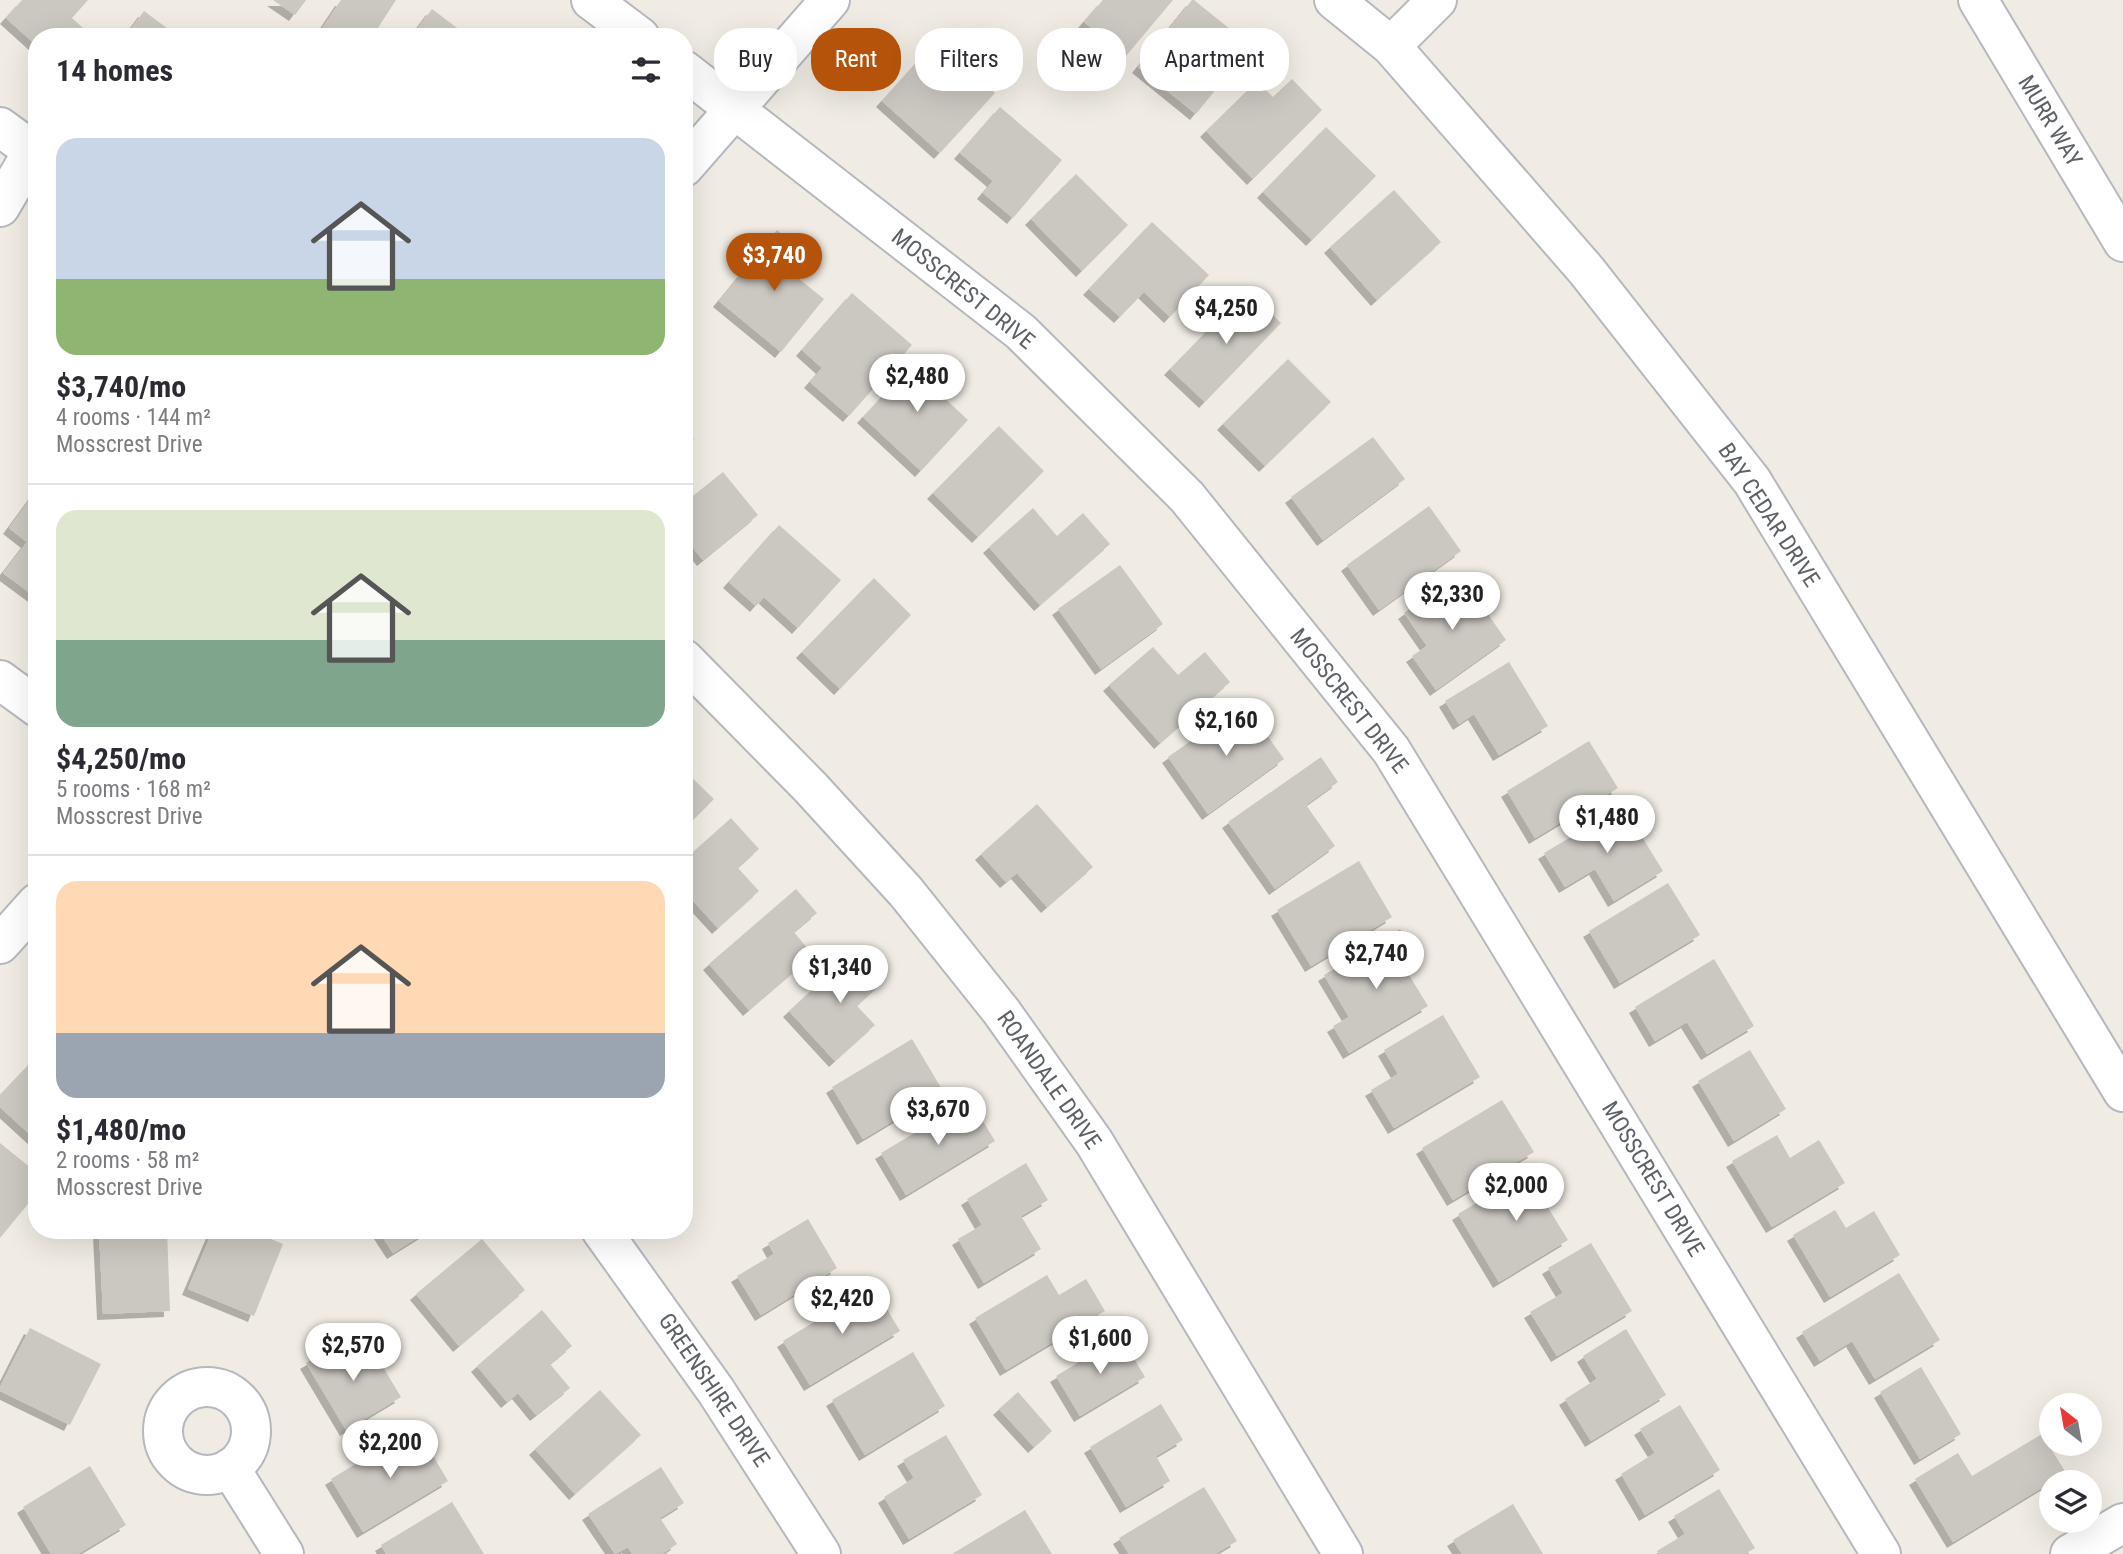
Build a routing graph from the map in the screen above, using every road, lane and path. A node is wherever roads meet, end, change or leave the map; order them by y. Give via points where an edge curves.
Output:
1 (591, 0) edge
2 (830, 0) edge
3 (1334, 0) edge
4 (1437, 0) edge
5 (1978, 0) edge
6 (628, 28) edge
7 (1391, 46) junction
8 (693, 77) edge
9 (737, 109) junction
10 (0, 127) edge
11 (28, 148) edge
12 (693, 157) edge
13 (28, 164) edge
14 (0, 207) edge
15 (2123, 242) edge
16 (693, 668) edge
17 (0, 680) edge
18 (28, 701) edge
19 (28, 913) edge
20 (0, 944) edge
21 (2123, 1092) edge
22 (607, 1239) edge
23 (230, 1468) dead end
24 (2123, 1522) edge
25 (284, 1554) edge
26 (821, 1554) edge
27 (1343, 1554) edge
28 (1881, 1554) edge
29 (2070, 1554) edge

1 - 6 street
2 - 9 street
3 - 7 street, BAY CEDAR DRIVE
4 - 7 street
5 - 15 street, MURR WAY
7 - 21 street, BAY CEDAR DRIVE via 1586,270 1752,481
8 - 9 street, MOSSCREST DRIVE
9 - 12 street
9 - 28 street, MOSSCREST DRIVE via 1021,332 1187,497 1391,750
10 - 11 street
13 - 14 street
16 - 27 street, ROANDALE DRIVE via 906,892 1001,1011 1094,1142
17 - 18 street
19 - 20 street
22 - 26 street, GREENSHIRE DRIVE via 716,1391
23 - 25 street
24 - 29 street

